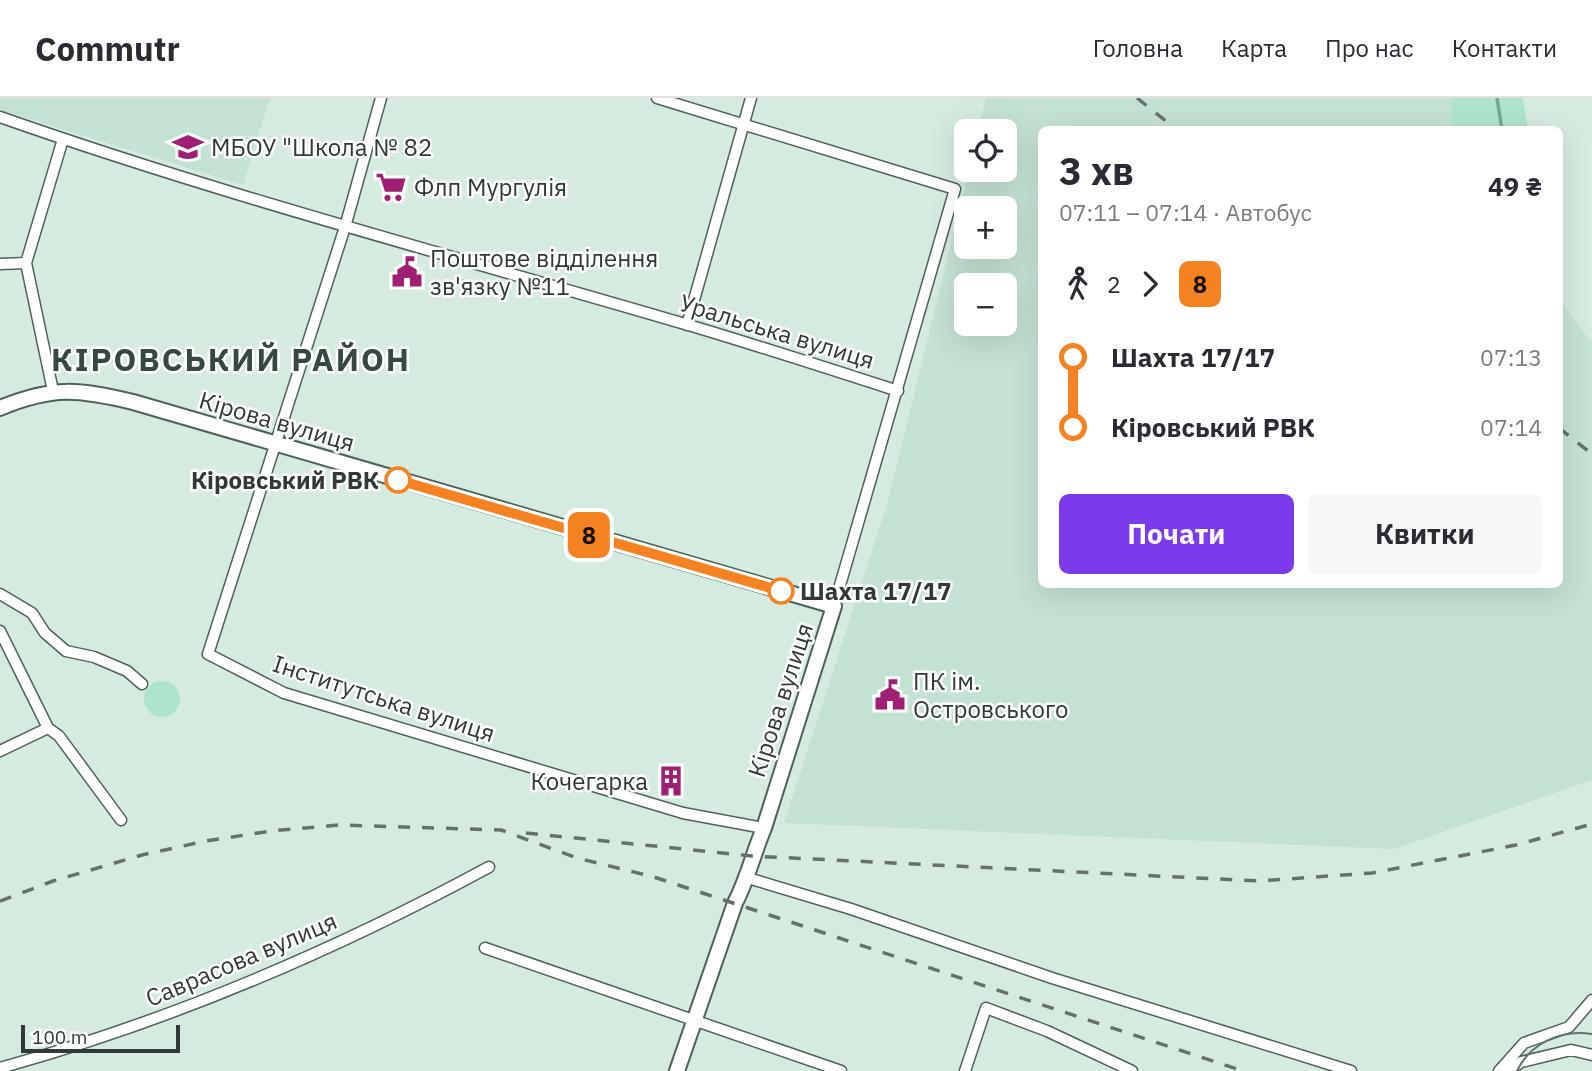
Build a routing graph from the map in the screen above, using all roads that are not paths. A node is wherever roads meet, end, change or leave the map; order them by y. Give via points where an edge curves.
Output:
1 (381, 98) edge
2 (657, 98) edge
3 (751, 98) edge
4 (0, 117) edge
5 (744, 124) junction
6 (62, 139) junction
7 (345, 227) junction
8 (26, 263) junction
9 (0, 264) edge
10 (687, 325) junction
11 (53, 391) junction
12 (898, 391) junction
13 (0, 408) edge
14 (275, 444) junction
15 (0, 594) edge
16 (834, 606) junction
17 (0, 631) edge
18 (142, 684) dead end
19 (48, 728) junction
20 (0, 751) edge
21 (121, 820) dead end
22 (764, 828) junction
23 (489, 867) dead end
24 (748, 878) junction
25 (485, 948) dead end
26 (1592, 1000) edge
27 (695, 1020) junction
28 (1592, 1055) edge
29 (0, 1068) edge
30 (677, 1071) edge
31 (841, 1071) edge
32 (965, 1071) edge
33 (1132, 1071) edge
34 (1351, 1071) edge
35 (1499, 1071) edge
36 (1509, 1071) edge

1 - 7 street
2 - 5 street
3 - 5 street
4 - 6 street, Уральська вулиця
5 - 10 street
5 - 12 street via 955,189
6 - 7 street, Уральська вулиця
6 - 8 street
7 - 10 street, Уральська вулиця
7 - 14 street
8 - 9 street
8 - 11 street
10 - 12 street, Уральська вулиця
11 - 13 main road, Кірова вулиця
11 - 14 main road, Кірова вулиця via 90,392
12 - 16 street
14 - 16 main road, Кірова вулиця
14 - 22 street, Інститутська вулиця via 208,654 284,693 683,813
15 - 18 street via 32,613 45,633 66,651 127,671
16 - 22 main road, Кірова вулиця
17 - 19 street
19 - 20 street
19 - 21 street via 59,736
22 - 24 main road, Кірова вулиця
23 - 29 street, Саврасова вулиця via 404,913 182,1009
24 - 27 main road, Кірова вулиця
24 - 34 street
25 - 27 street
26 - 35 street via 1569,1027 1524,1044
27 - 30 main road, Кірова вулиця
27 - 31 street
28 - 36 street via 1571,1050
32 - 33 street via 986,1008

